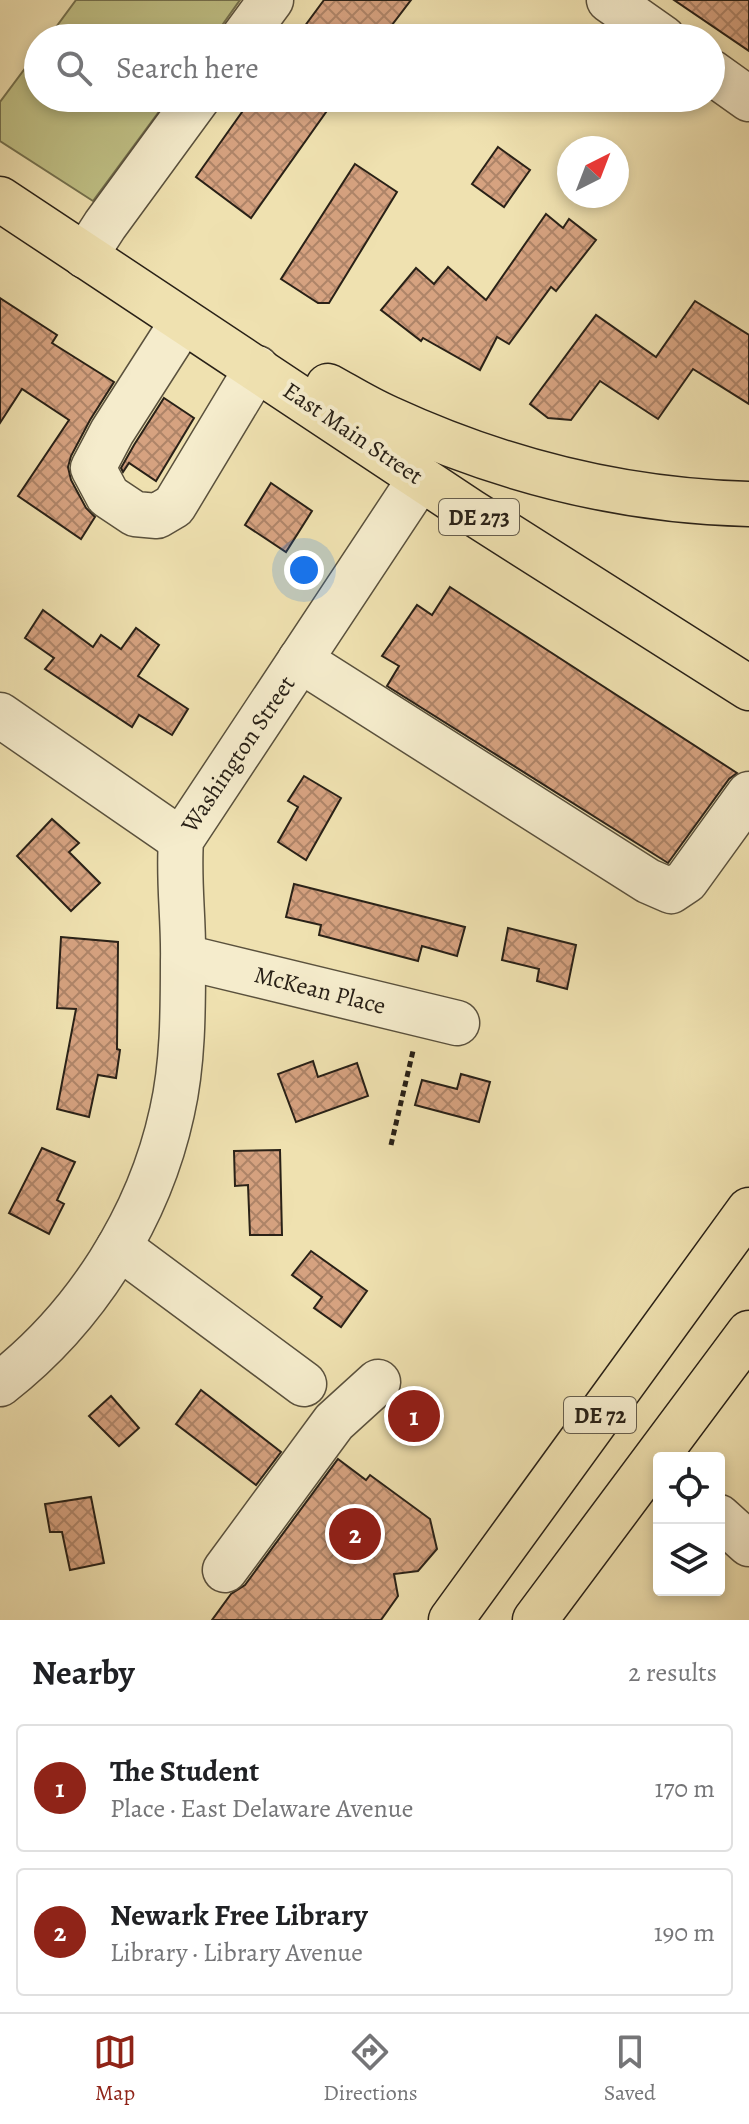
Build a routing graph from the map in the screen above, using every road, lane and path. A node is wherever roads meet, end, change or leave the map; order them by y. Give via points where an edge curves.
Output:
1 (271, 0) edge
2 (609, 0) edge
3 (253, 24) edge
4 (643, 24) edge
5 (725, 82) edge
6 (749, 99) edge
7 (188, 112) edge
8 (3, 208) edge
9 (85, 256) junction
10 (198, 330) junction
11 (257, 368) junction
12 (420, 479) junction
13 (749, 504) edge
14 (300, 660) junction
15 (749, 688) edge
16 (0, 715) edge
17 (749, 794) edge
18 (181, 840) junction
19 (184, 957) junction
20 (439, 1019) joint
21 (391, 1145) dead end
22 (749, 1210) edge
23 (119, 1247) junction
24 (749, 1333) edge
25 (378, 1382) dead end
26 (0, 1384) edge
27 (304, 1384) dead end
28 (676, 1449) edge
29 (725, 1522) edge
30 (749, 1544) edge
31 (225, 1570) dead end
32 (451, 1620) edge
33 (535, 1620) edge

1 - 3 street
2 - 4 street
5 - 6 street
7 - 9 street
8 - 9 main road, East Main Street / DE 273
9 - 10 main road, East Main Street / DE 273
10 - 11 main road, East Main Street / DE 273
10 - 11 street via 112,432 93,468 108,496 135,514 157,516 174,506
10 - 13 main road via 280,360 384,417 531,470 622,493
11 - 12 main road, East Main Street / DE 273
12 - 14 street, Washington Street
12 - 15 main road, East Main Street / DE 273
14 - 17 street via 671,891 686,881
14 - 18 street, Washington Street
16 - 18 street
18 - 19 street, Washington Street
19 - 20 street, McKean Place
19 - 23 street, Washington Street via 173,1111 143,1203
20 - 21 path
22 - 32 main road, DE 72
23 - 26 street, Washington Street via 51,1339
23 - 27 street
24 - 28 main road, DE 72
25 - 31 street via 334,1422
28 - 33 main road, DE 72
29 - 30 street

